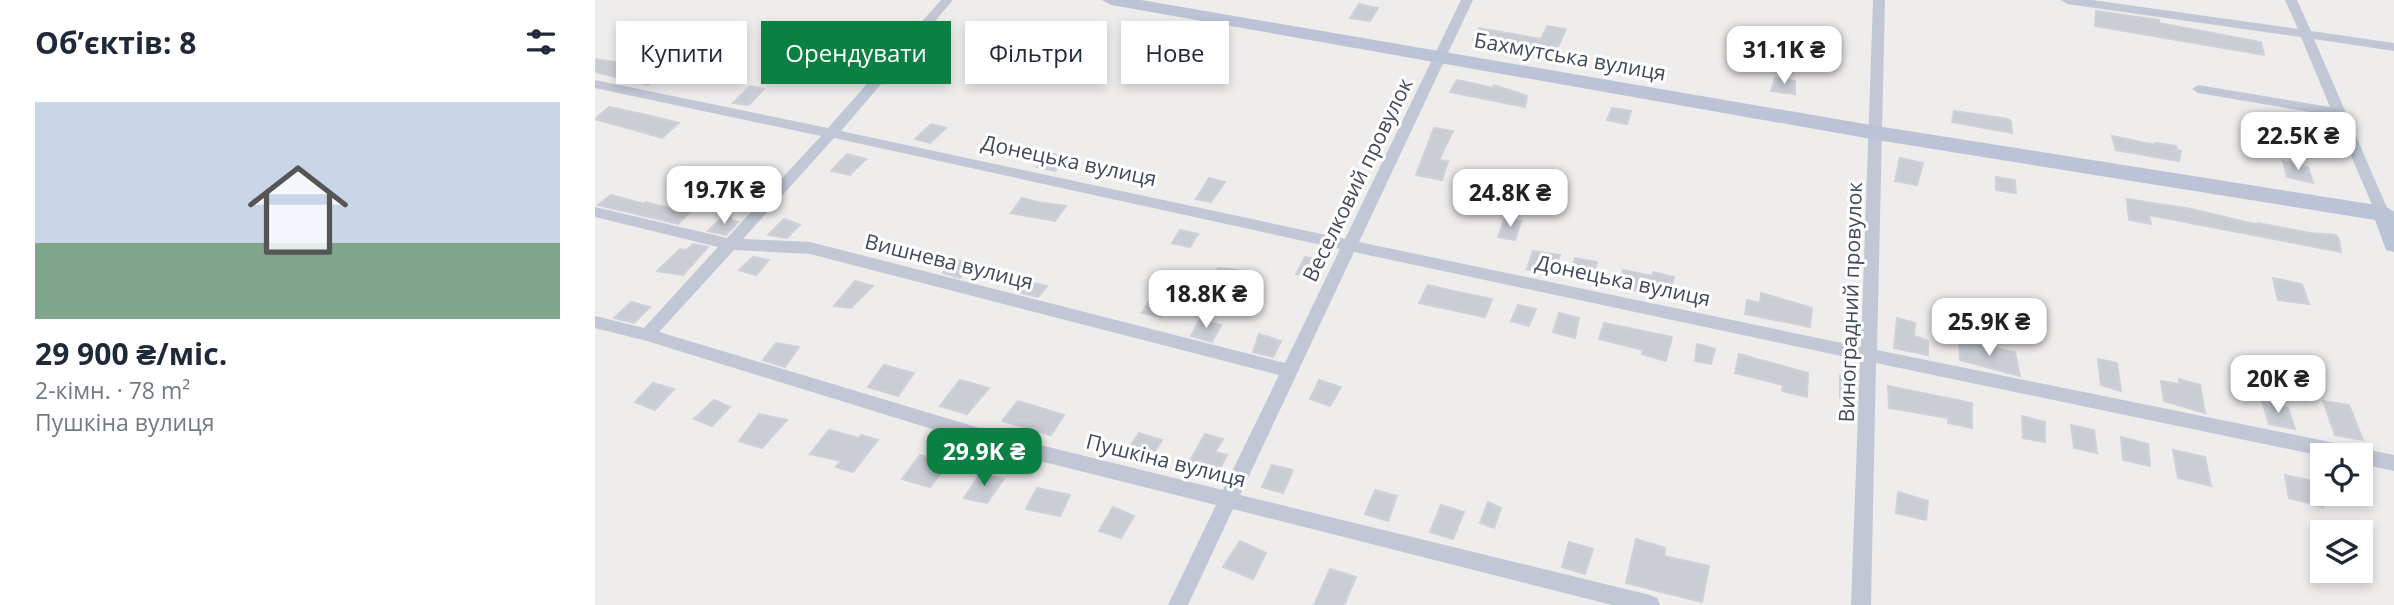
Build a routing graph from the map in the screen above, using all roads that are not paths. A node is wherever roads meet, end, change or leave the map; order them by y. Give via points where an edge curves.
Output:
1 (947, 0) edge
2 (1111, 0) edge
3 (1467, 0) edge
4 (1879, 0) edge
5 (2067, 0) edge
6 (2291, 0) edge
7 (2306, 35) junction
8 (2394, 47) edge
9 (1441, 57) junction
10 (595, 84) edge
11 (2198, 89) dead end
12 (2340, 113) junction
13 (832, 132) junction
14 (1877, 133) junction
15 (595, 212) edge
16 (2389, 215) edge
17 (729, 244) junction
18 (2394, 244) edge
19 (1349, 246) junction
20 (595, 322) edge
21 (647, 335) junction
22 (1871, 357) junction
23 (1290, 371) junction
24 (2310, 446) edge
25 (2373, 459) edge
26 (2394, 463) edge
27 (1228, 500) junction
28 (1178, 605) edge
29 (1650, 605) edge
30 (1861, 605) edge

1 - 13 street
2 - 9 street, Бахмутська вулиця
3 - 9 street, Веселковий провулок
4 - 14 street, Виноградний провулок
5 - 7 street
6 - 7 street
7 - 8 street
7 - 12 street
9 - 14 street, Бахмутська вулиця
9 - 19 street, Веселковий провулок
10 - 13 street, Донецька вулиця
11 - 12 street
12 - 16 street
13 - 17 street
13 - 19 street, Донецька вулиця
14 - 16 street, Бахмутська вулиця
14 - 22 street, Виноградний провулок
15 - 17 street, Вишнева вулиця
16 - 18 street
17 - 21 street
17 - 23 street, Вишнева вулиця via 810,248
19 - 22 street, Донецька вулиця
19 - 23 street, Веселковий провулок
20 - 21 street, Пушкіна вулиця
21 - 27 street, Пушкіна вулиця via 1016,447
22 - 24 street, Донецька вулиця
22 - 30 street, Виноградний провулок
23 - 27 street, Веселковий провулок
25 - 26 street
27 - 28 street, Веселковий провулок
27 - 29 street, Пушкіна вулиця

